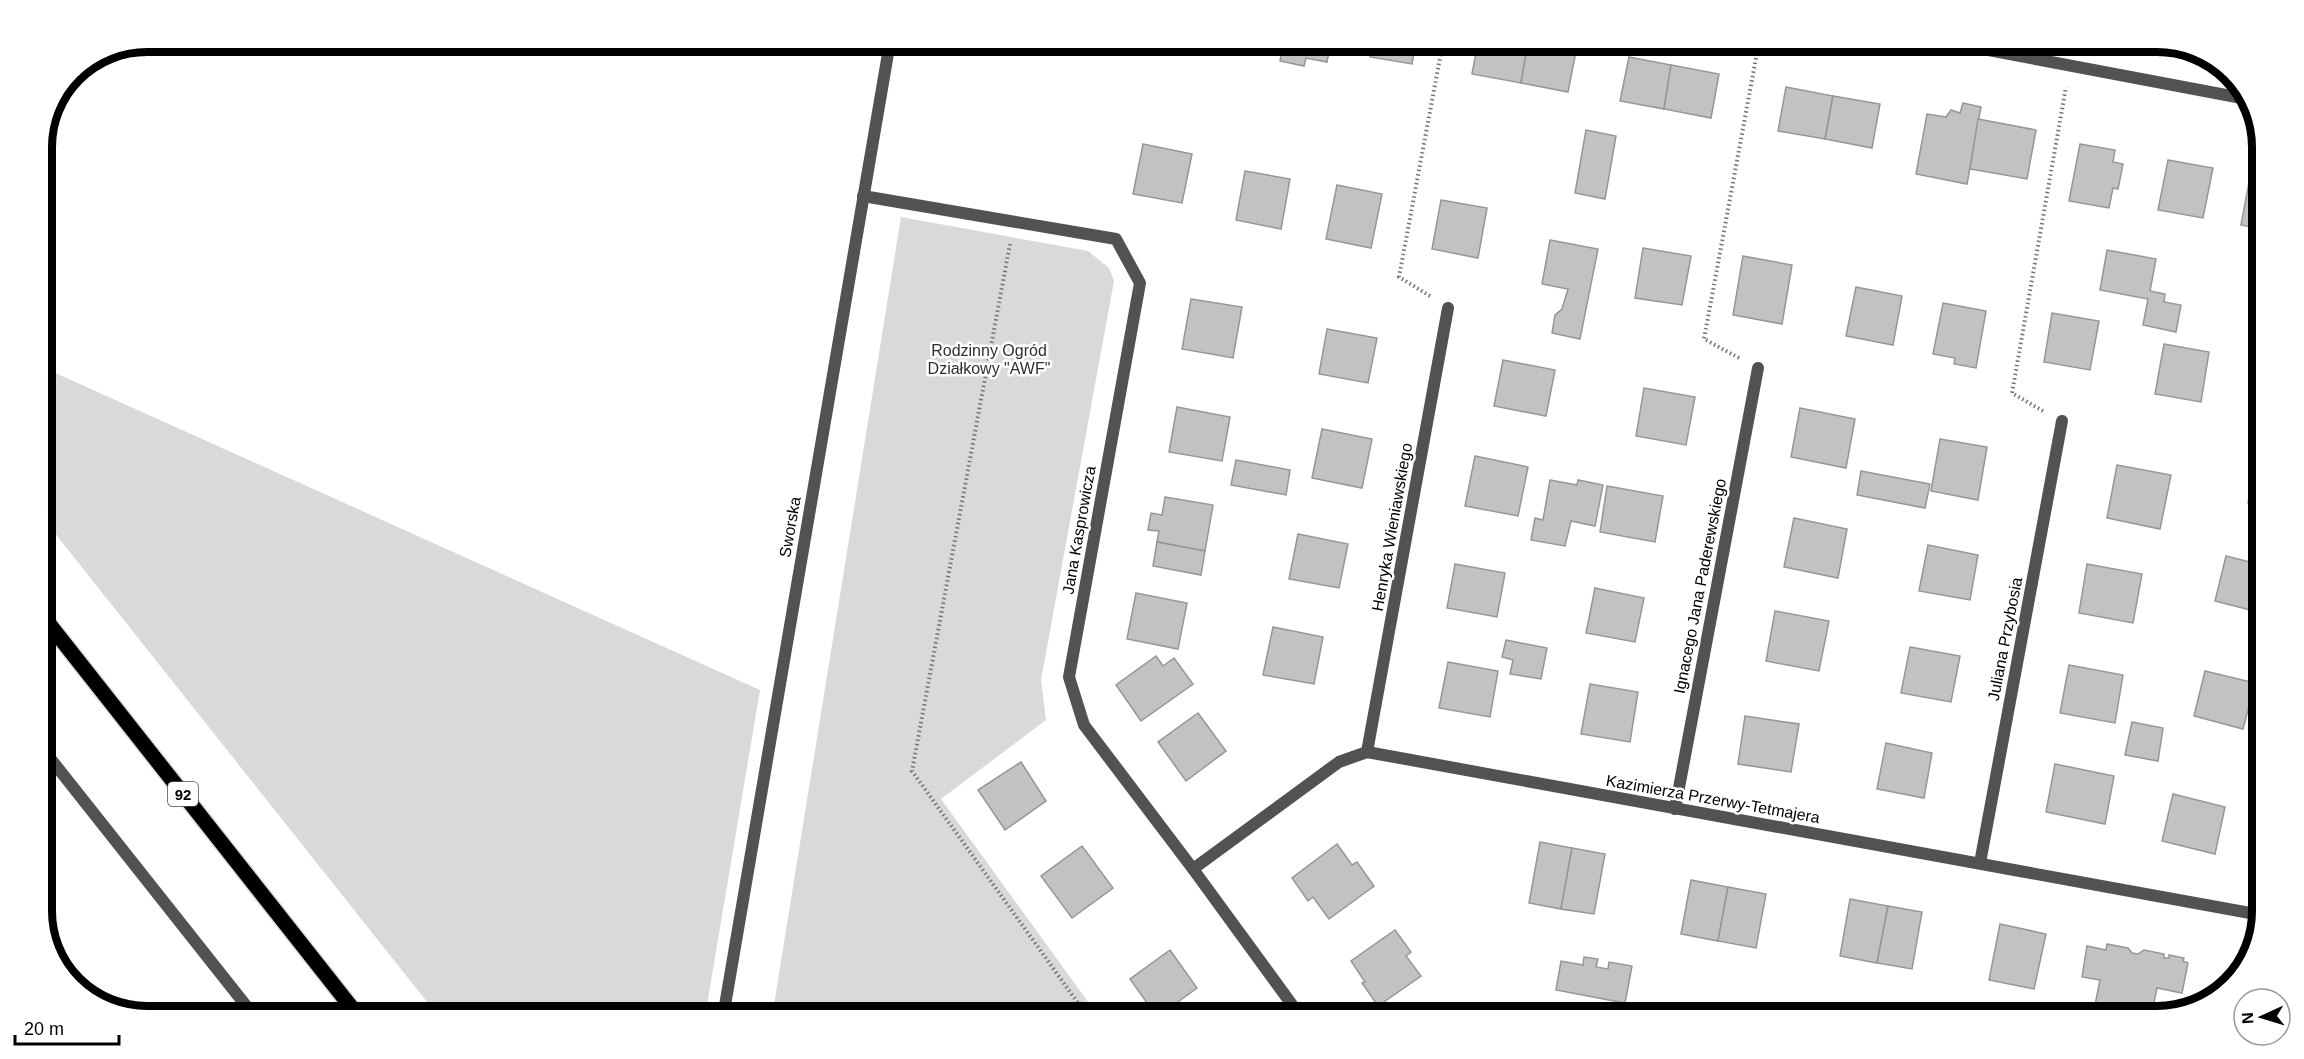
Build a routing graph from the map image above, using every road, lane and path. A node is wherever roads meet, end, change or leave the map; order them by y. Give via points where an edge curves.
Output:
1 (888, 52) edge
2 (1441, 52) edge
3 (1757, 52) edge
4 (2000, 52) edge
5 (2070, 65) junction
6 (2236, 97) edge
7 (863, 196) junction
8 (1014, 222) junction
9 (1448, 308) joint
10 (1758, 368) joint
11 (2062, 422) joint
12 (53, 629) edge
13 (1367, 752) junction
14 (53, 762) edge
15 (1675, 809) junction
16 (1980, 863) junction
17 (1193, 869) junction
18 (2252, 913) edge
19 (246, 1006) edge
20 (349, 1006) edge
21 (725, 1006) edge
22 (1080, 1006) edge
23 (1293, 1006) edge

1 - 7 street, Sworska
2 - 9 path via 1399,277
3 - 10 path via 1704,339
4 - 5 street
5 - 6 street
5 - 11 path via 2012,393
7 - 8 street, Jana Kasprowicza
7 - 21 street, Sworska
8 - 17 street, Jana Kasprowicza via 1116,239 1140,283 1070,677 1084,725
8 - 22 path via 912,771
9 - 13 street, Henryka Wieniawskiego
10 - 15 street, Ignacego Jana Paderewskiego
11 - 16 street, Juliana Przybosia
12 - 20 main road, 92
13 - 15 street, Kazimierza Przerwy-Tetmajera
13 - 17 street via 1339,762
14 - 19 street
15 - 16 street, Kazimierza Przerwy-Tetmajera
16 - 18 street, Kazimierza Przerwy-Tetmajera
17 - 23 street, Jana Kasprowicza

